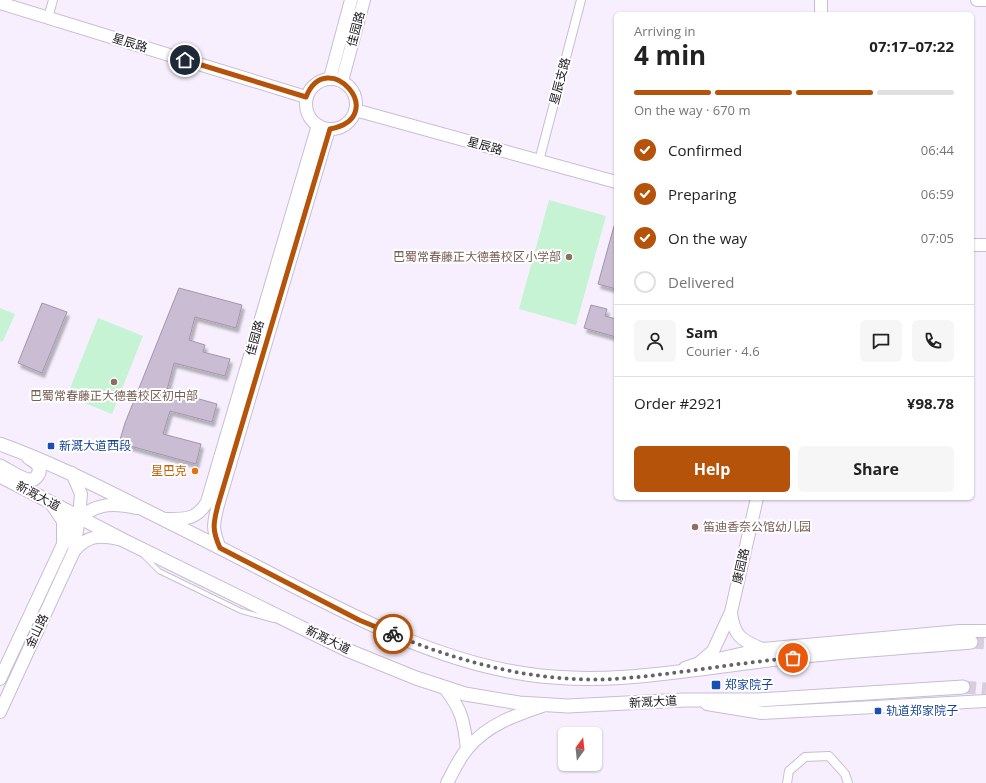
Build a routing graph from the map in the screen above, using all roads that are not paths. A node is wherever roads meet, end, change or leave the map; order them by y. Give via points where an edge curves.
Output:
1 (53, 0) edge
2 (351, 0) edge
3 (364, 0) edge
4 (581, 0) edge
5 (822, 0) edge
6 (977, 0) edge
7 (986, 0) edge
8 (0, 3) edge
9 (821, 12) edge
10 (48, 18) junction
11 (330, 78) junction
12 (342, 81) junction
13 (306, 97) junction
14 (355, 110) junction
15 (324, 127) junction
16 (539, 161) junction
17 (614, 181) edge
18 (974, 245) edge
19 (986, 245) edge
20 (0, 444) edge
21 (18, 450) junction
22 (0, 466) edge
23 (72, 473) junction
24 (0, 476) edge
25 (757, 500) edge
26 (50, 502) junction
27 (145, 510) junction
28 (80, 517) junction
29 (163, 519) junction
30 (127, 542) junction
31 (62, 546) junction
32 (220, 548) junction
33 (74, 551) junction
34 (731, 612) junction
35 (960, 631) junction
36 (986, 631) edge
37 (986, 636) edge
38 (971, 642) tunnel mouth
39 (762, 649) junction
40 (700, 662) junction
41 (669, 674) junction
42 (0, 679) edge
43 (444, 687) junction
44 (963, 687) tunnel mouth
45 (986, 697) edge
46 (684, 700) junction
47 (965, 701) junction
48 (986, 701) edge
49 (547, 705) junction
50 (0, 712) edge
51 (467, 749) junction
52 (447, 783) edge
53 (787, 783) edge
54 (848, 783) edge

1 - 10 street
2 - 11 main road, 佳园路
3 - 12 main road, 佳园路
4 - 16 street, 星辰支路
5 - 9 main road
6 - 7 main road
8 - 10 main road, 星辰路
10 - 13 main road, 星辰路
11 - 12 main road
11 - 13 main road via 313,86
12 - 14 main road via 355,96
13 - 15 main road via 306,110 313,121
14 - 15 main road via 347,123 340,127
14 - 16 main road, 星辰路
15 - 29 main road, 佳园路 via 207,502 202,510 193,516
15 - 32 main road, 佳园路 via 213,524
16 - 17 main road, 星辰路
18 - 19 main road
20 - 21 main road
21 - 22 main road via 39,466 37,477 26,480
21 - 23 main road
23 - 27 main road
23 - 28 main road via 81,494
24 - 26 main road, 新溉大道
25 - 34 main road, 康园路
26 - 28 main road, 新溉大道
26 - 31 main road via 63,521
27 - 28 main road via 109,504 90,510
27 - 29 main road
28 - 30 main road, 新溉大道
28 - 31 main road, 金山路 via 72,525
28 - 33 main road
29 - 32 main road
30 - 33 main road via 94,537 86,539
30 - 43 main road, 新溉大道 via 347,650
31 - 42 main road, 金山路
32 - 41 main road via 359,620 425,648 474,662 525,674 569,679 611,679
33 - 50 main road, 金山路
34 - 39 main road via 733,628 738,636
34 - 40 main road via 713,651
35 - 36 main road
35 - 37 main road
35 - 39 main road
38 - 41 main road via 763,660
39 - 40 main road
40 - 41 main road
43 - 49 main road, 新溉大道 via 498,700
43 - 51 main road via 457,704 464,720
44 - 46 main road, 新溉大道 via 758,700
45 - 47 main road
46 - 47 main road, 新溉大道 via 762,713
46 - 49 main road, 新溉大道
47 - 48 main road, 新溉大道
49 - 51 main road via 515,715 491,727
51 - 52 main road
53 - 54 street via 789,771 805,757 829,756 845,774

